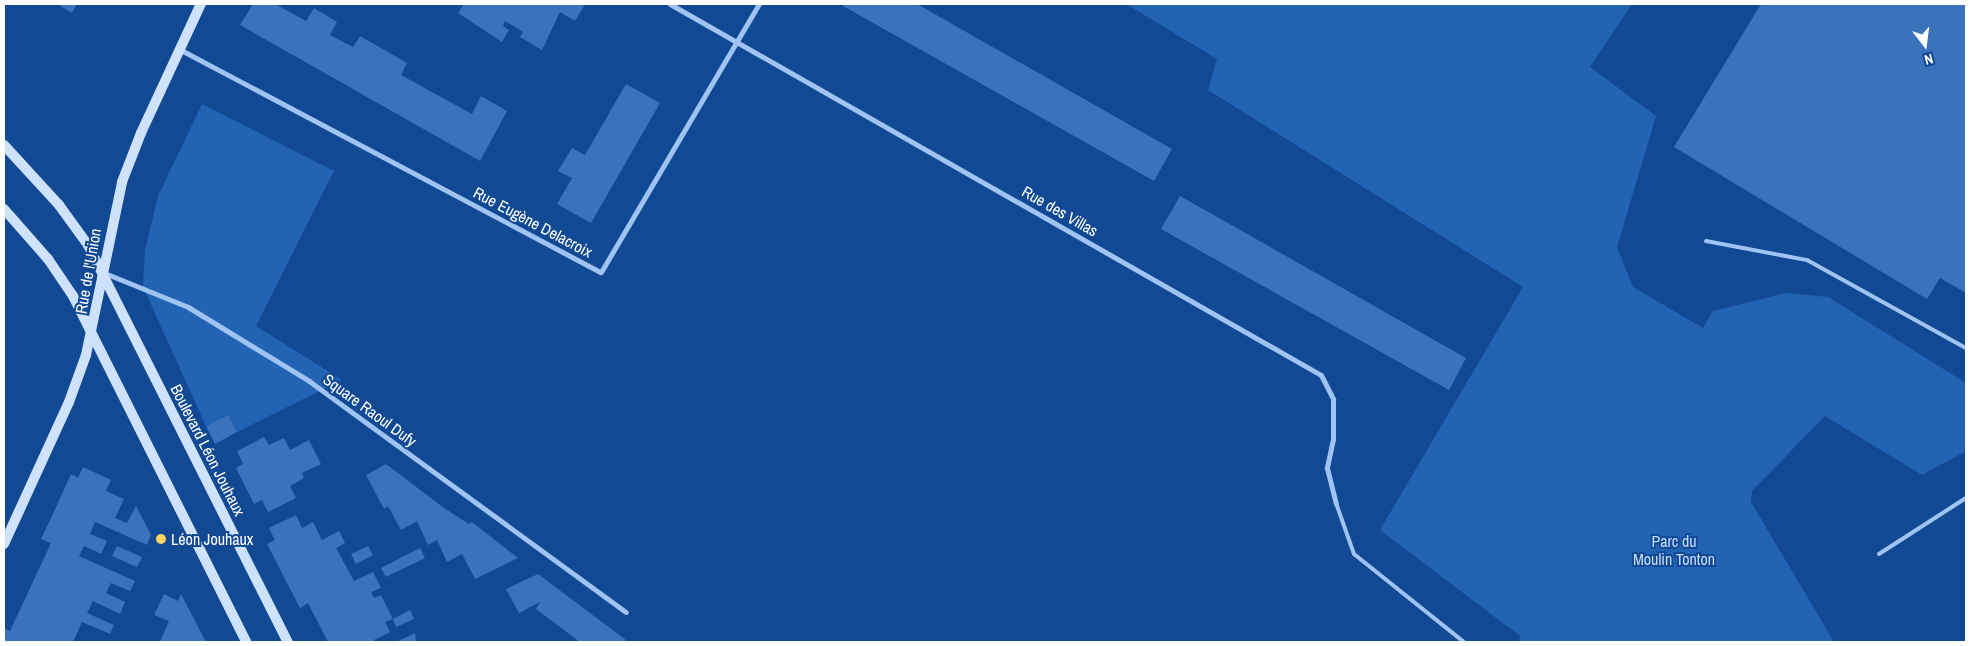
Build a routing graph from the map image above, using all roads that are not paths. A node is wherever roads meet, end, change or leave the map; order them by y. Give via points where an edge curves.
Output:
1 (201, 4) edge
2 (670, 4) edge
3 (759, 4) edge
4 (738, 41) junction
5 (178, 49) junction
6 (4, 145) edge
7 (4, 209) edge
8 (1706, 241) dead end
9 (102, 272) junction
10 (92, 332) junction
11 (1966, 348) edge
12 (1966, 498) edge
13 (1336, 503) joint
14 (4, 544) edge
15 (1879, 554) dead end
16 (626, 612) dead end
17 (246, 642) edge
18 (288, 642) edge
19 (1464, 642) edge

1 - 5 main road, Rue de l'Union
2 - 4 street, Rue des Villas
3 - 4 street, Rue Eugène Delacroix
4 - 5 street, Rue Eugène Delacroix via 601,272
4 - 13 street, Rue des Villas via 1321,375 1333,399 1333,439 1327,468
5 - 9 main road, Rue de l'Union via 122,182
6 - 9 main road, Boulevard Léon Jouhaux via 77,228
7 - 10 main road via 61,276
8 - 11 lane via 1807,260
9 - 10 main road, Rue de l'Union
9 - 16 street, Square Raoul Dufy via 188,307 309,381
9 - 18 main road, Boulevard Léon Jouhaux
10 - 14 main road, Rue de l'Union via 69,402
10 - 17 main road
12 - 15 lane
13 - 19 lane via 1354,554

